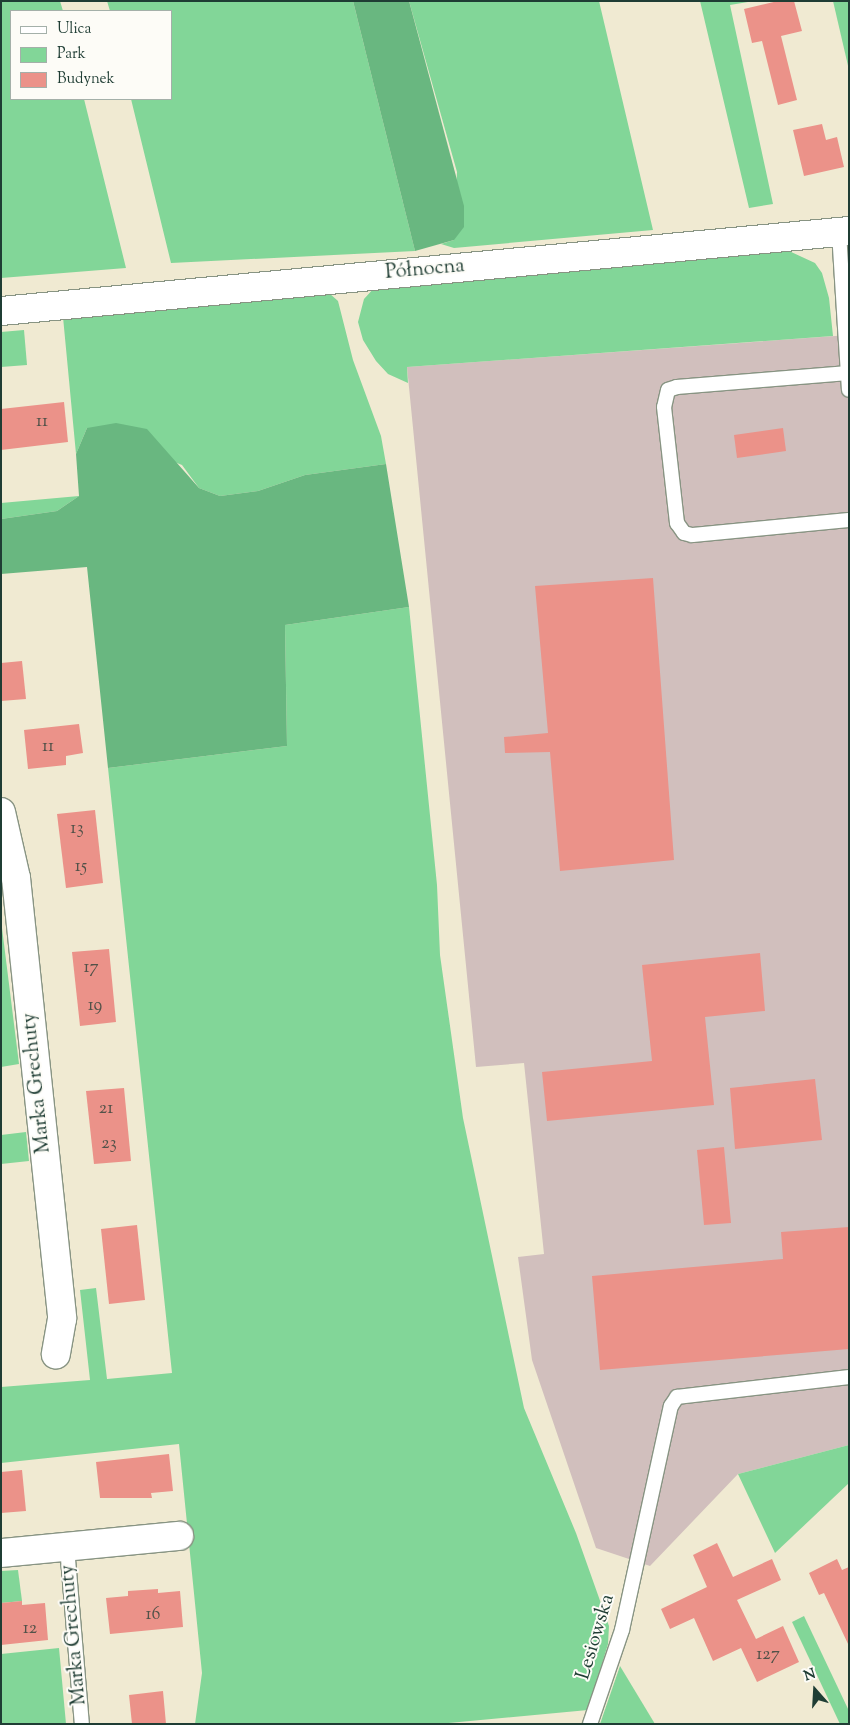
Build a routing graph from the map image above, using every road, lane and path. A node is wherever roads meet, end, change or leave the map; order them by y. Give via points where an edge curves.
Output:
1 (844, 232) edge
2 (1, 311) edge
3 (848, 373) edge
4 (849, 390) edge
5 (849, 520) edge
6 (1, 812) edge
7 (56, 1354) dead end
8 (849, 1377) edge
9 (179, 1536) dead end
10 (66, 1547) junction
11 (1, 1553) edge
12 (82, 1724) edge
13 (590, 1724) edge

1 - 2 street, Północna
1 - 3 lane
3 - 4 lane
3 - 5 lane via 676,387 668,390 664,407 677,523 684,533 692,535
6 - 7 street, Marka Grechuty via 16,878 62,1319
8 - 13 lane, Lesiowska via 677,1397 670,1406 622,1630
9 - 10 street
10 - 11 street
10 - 12 lane, Marka Grechuty

